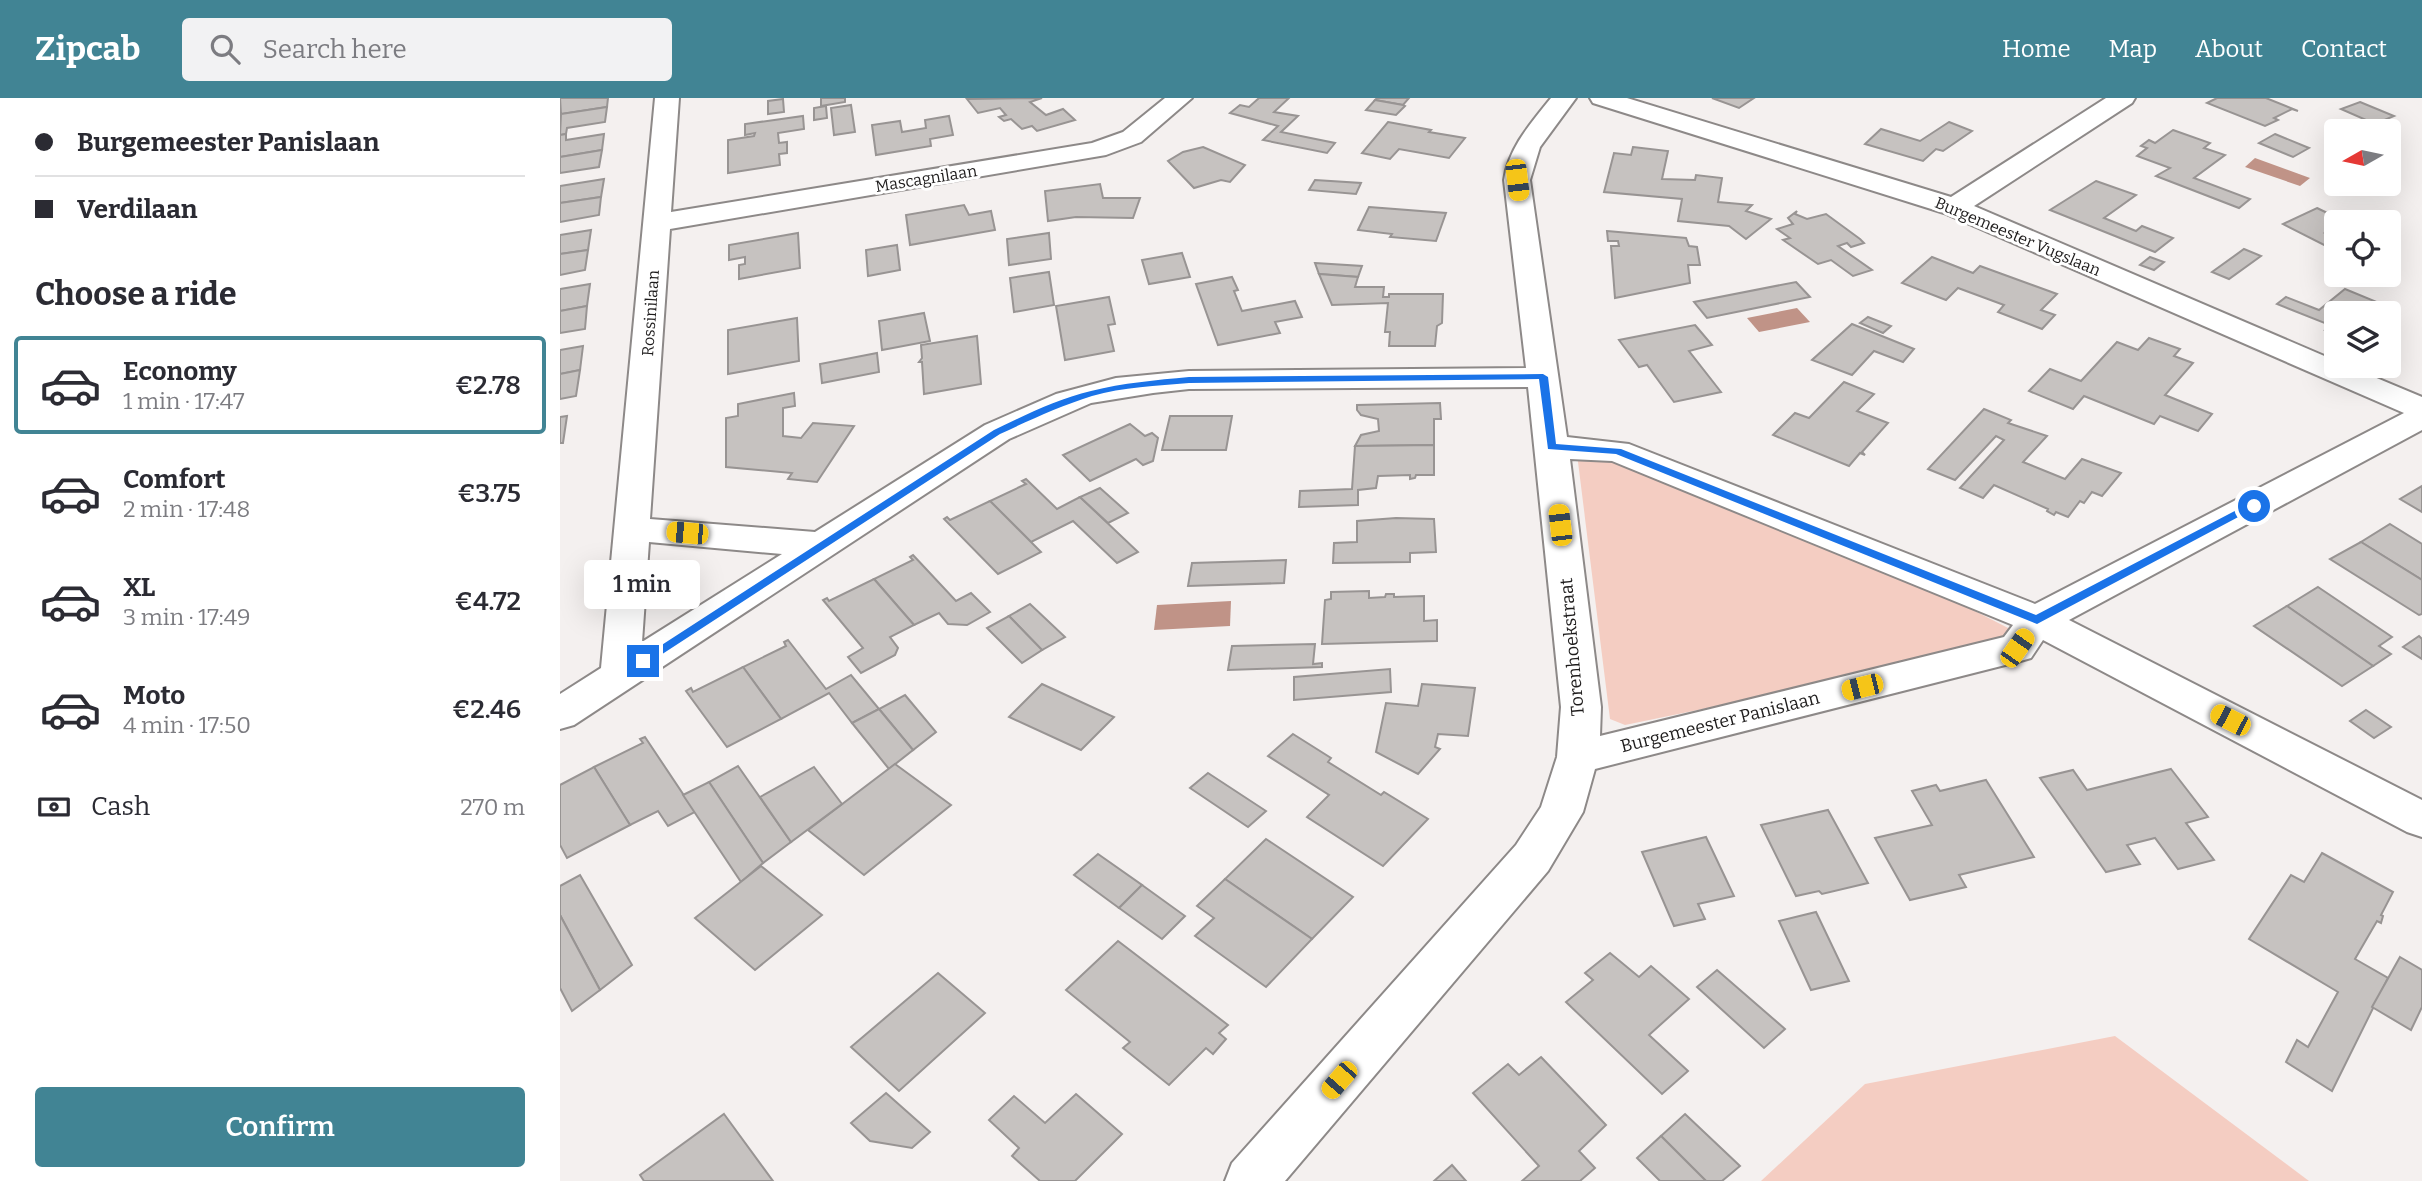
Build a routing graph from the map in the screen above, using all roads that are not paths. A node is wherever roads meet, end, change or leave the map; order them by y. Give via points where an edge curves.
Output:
1 (667, 98) edge
2 (1180, 98) edge
3 (1564, 98) edge
4 (1602, 98) edge
5 (2123, 98) edge
6 (1955, 207) junction
7 (657, 223) junction
8 (1543, 377) junction
9 (2422, 409) edge
10 (2422, 417) edge
11 (1552, 447) junction
12 (633, 528) junction
13 (822, 545) junction
14 (2037, 620) junction
15 (621, 675) junction
16 (560, 714) edge
17 (1578, 757) junction
18 (2422, 820) edge
19 (1251, 1181) edge

1 - 7 street, Rossinilaan
2 - 7 street, Mascagnilaan via 1132,137 1097,150
3 - 8 street, Torenhoekstraat via 1526,150 1518,170
4 - 6 street, Burgemeester Vugslaan
5 - 6 street
6 - 9 street, Burgemeester Vugslaan
7 - 12 street, Rossinilaan
8 - 11 street, Torenhoekstraat
8 - 13 street via 1189,380 1092,393 997,432
10 - 14 street, Burgemeester Panislaan
11 - 14 street via 1617,451
11 - 17 street, Torenhoekstraat via 1581,707
12 - 13 street
12 - 15 street, Rossinilaan
13 - 15 street
14 - 17 street, Burgemeester Panislaan via 2017,648
14 - 18 street
15 - 16 street
17 - 19 street, Torenhoekstraat via 1561,812 1532,858

